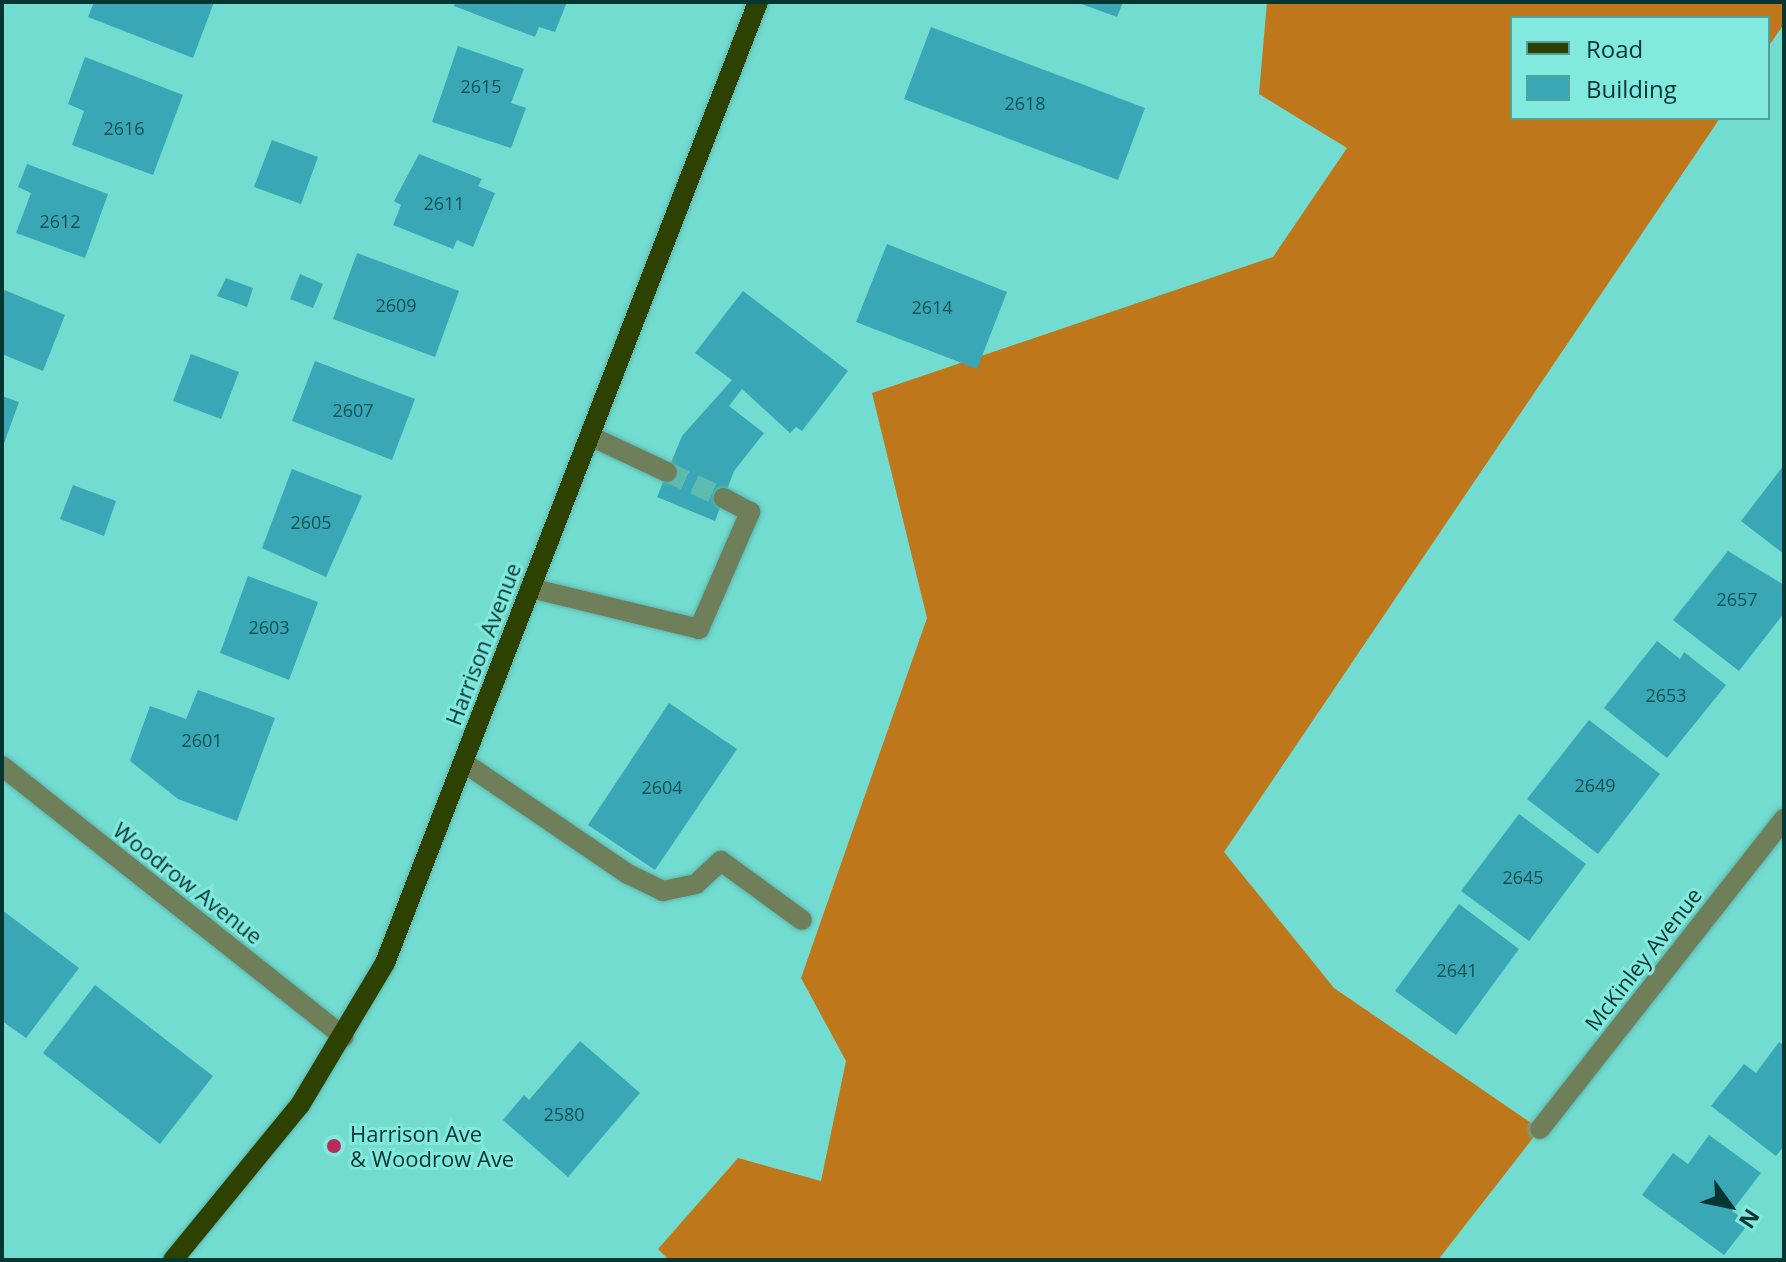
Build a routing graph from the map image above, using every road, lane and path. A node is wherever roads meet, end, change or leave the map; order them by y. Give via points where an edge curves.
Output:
1 (758, 2) edge
2 (590, 436) junction
3 (667, 472) tunnel mouth
4 (724, 498) tunnel mouth
5 (530, 588) junction
6 (463, 762) junction
7 (2, 766) edge
8 (1784, 819) edge
9 (802, 920) dead end
10 (344, 1037) junction
11 (1540, 1129) dead end
12 (173, 1260) edge

1 - 2 main road, Harrison Avenue
2 - 3 street
2 - 5 main road, Harrison Avenue
4 - 5 street via 750,512 699,629
5 - 6 main road, Harrison Avenue
6 - 9 street via 628,874 663,891 696,884 721,861
6 - 10 main road, Harrison Avenue via 385,963
7 - 10 street, Woodrow Avenue
8 - 11 street, McKinley Avenue
10 - 12 main road, Harrison Avenue via 255,1165

